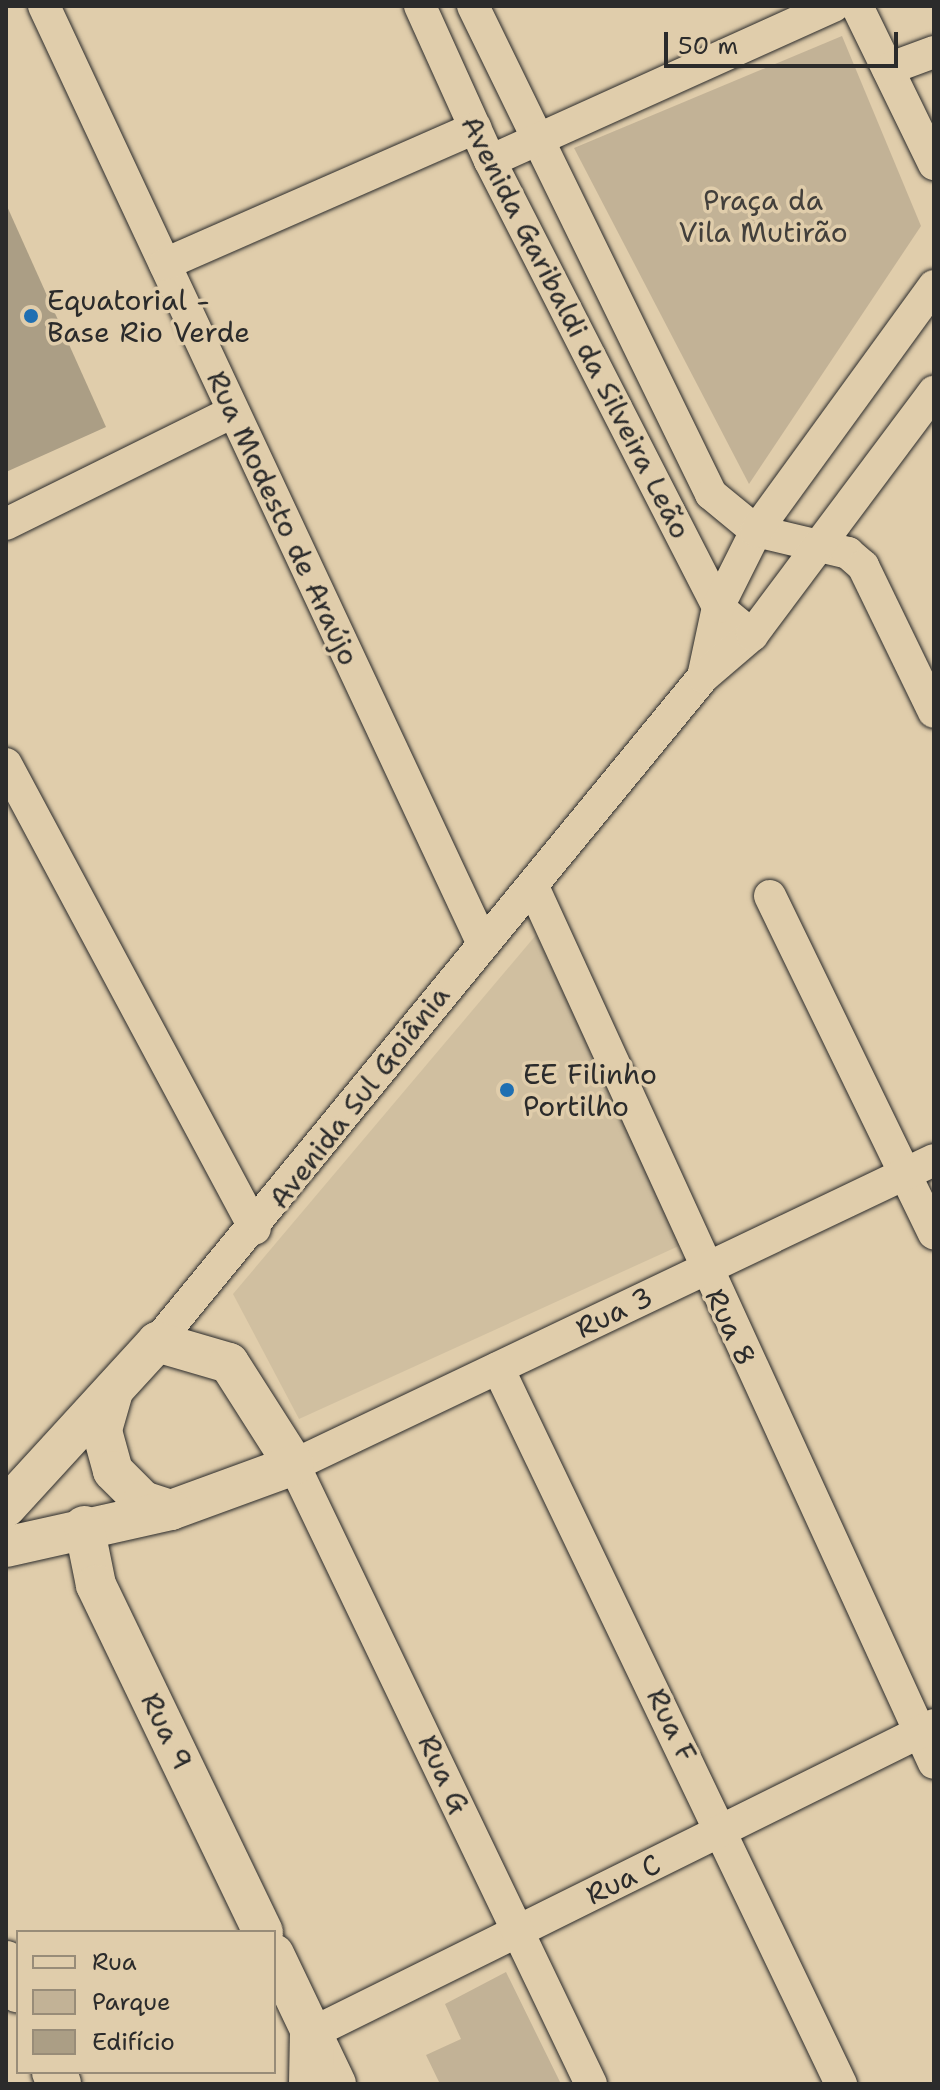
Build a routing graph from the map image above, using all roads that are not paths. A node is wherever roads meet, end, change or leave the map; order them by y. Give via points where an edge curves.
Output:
1 (44, 6) edge
2 (420, 6) edge
3 (473, 6) edge
4 (834, 6) edge
5 (857, 6) edge
6 (934, 52) edge
7 (888, 69) junction
8 (475, 128) junction
9 (534, 138) junction
10 (490, 161) junction
11 (934, 164) edge
12 (165, 264) junction
13 (934, 286) edge
14 (934, 392) edge
15 (233, 412) junction
16 (6, 524) edge
17 (756, 531) junction
18 (825, 546) junction
19 (718, 607) junction
20 (752, 635) junction
21 (703, 677) junction
22 (934, 712) edge
23 (6, 764) edge
24 (534, 889) junction
25 (770, 896) dead end
26 (482, 942) junction
27 (920, 1166) edge
28 (255, 1229) junction
29 (934, 1233) edge
30 (705, 1269) junction
31 (157, 1342) junction
32 (498, 1368) junction
33 (112, 1395) junction
34 (294, 1465) junction
35 (12, 1491) edge
36 (171, 1510) junction
37 (84, 1526) junction
38 (6, 1547) edge
39 (926, 1729) edge
40 (934, 1763) edge
41 (723, 1829) junction
42 (262, 1930) edge
43 (518, 1931) junction
44 (276, 1958) edge
45 (6, 1963) edge
46 (16, 1986) edge
47 (312, 2033) junction
48 (311, 2084) edge
49 (336, 2084) edge
50 (591, 2084) edge
51 (841, 2084) edge

1 - 12 street, Rua Modesto de Araújo
2 - 8 street, Avenida Garibaldi da Silveira Leão
3 - 9 street, Avenida Garibaldi da Silveira Leão
4 - 9 street
5 - 7 street
6 - 7 street
7 - 11 street
8 - 10 street, Avenida Garibaldi da Silveira Leão
8 - 12 street
9 - 10 street
9 - 17 street, Avenida Garibaldi da Silveira Leão via 711,494
10 - 19 street, Avenida Garibaldi da Silveira Leão
12 - 15 street, Rua Modesto de Araújo
13 - 17 street, Avenida Sul Goiânia
14 - 18 street, Avenida Sul Goiânia
15 - 16 street
15 - 26 street, Rua Modesto de Araújo
17 - 18 street
17 - 19 street, Avenida Sul Goiânia
18 - 20 street, Avenida Sul Goiânia
18 - 22 street via 863,566
19 - 20 street, Avenida Garibaldi da Silveira Leão
19 - 21 street, Avenida Sul Goiânia
20 - 21 street, Avenida Sul Goiânia
21 - 24 street, Avenida Sul Goiânia
23 - 28 street
24 - 26 street, Avenida Sul Goiânia
24 - 30 street, Rua 8
25 - 27 street
26 - 28 street, Avenida Sul Goiânia
27 - 29 street
27 - 30 street, Rua 3
28 - 31 street, Avenida Sul Goiânia
30 - 32 street, Rua 3
30 - 39 street, Rua 8
31 - 33 main road, Avenida Sul Goiânia
31 - 34 main road via 229,1363
32 - 34 street, Rua 3
32 - 41 street, Rua F
33 - 35 main road, Avenida Sul Goiânia
33 - 36 main road via 102,1431 113,1471 143,1501
34 - 36 main road
34 - 43 street, Rua G
36 - 37 main road
37 - 38 main road
37 - 42 main road, Rua 9 via 96,1585
39 - 40 street, Rua 8
39 - 41 street, Rua C
41 - 43 street, Rua C
41 - 51 street, Rua F
43 - 47 street, Rua C
43 - 50 street, Rua G
44 - 47 main road
45 - 46 highway
47 - 48 highway
47 - 49 main road

